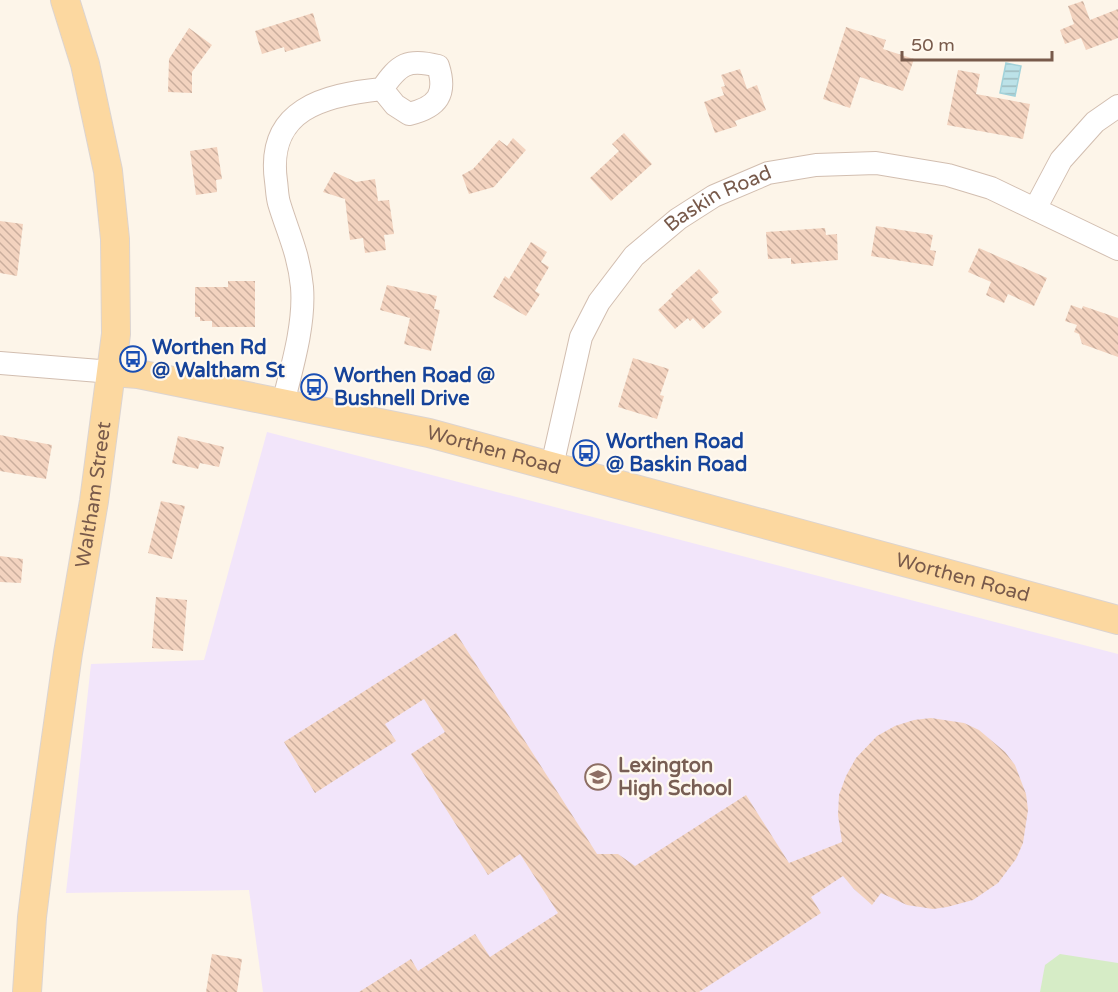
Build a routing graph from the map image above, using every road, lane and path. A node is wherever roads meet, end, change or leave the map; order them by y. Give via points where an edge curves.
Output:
1 (64, 0) edge
2 (382, 89) dead end
3 (1118, 106) edge
4 (1035, 209) junction
5 (1118, 249) edge
6 (0, 363) edge
7 (112, 372) junction
8 (283, 403) junction
9 (552, 466) junction
10 (1118, 621) edge
11 (27, 992) edge

1 - 7 main road, Waltham Street via 85,64 108,171 115,239 116,334
2 - 8 street via 358,91 316,103 291,118 276,142 278,202 296,249 302,288 299,332
3 - 4 street via 1095,122 1061,160
4 - 5 street, Baskin Road
4 - 9 street, Baskin Road via 991,188 948,175 876,163 816,165 768,173 714,196 642,249 598,302 581,336
6 - 7 street, Worthen Road
7 - 8 main road, Worthen Road
7 - 11 main road, Waltham Street via 42,832
8 - 9 main road, Worthen Road via 429,433
9 - 10 main road, Worthen Road

